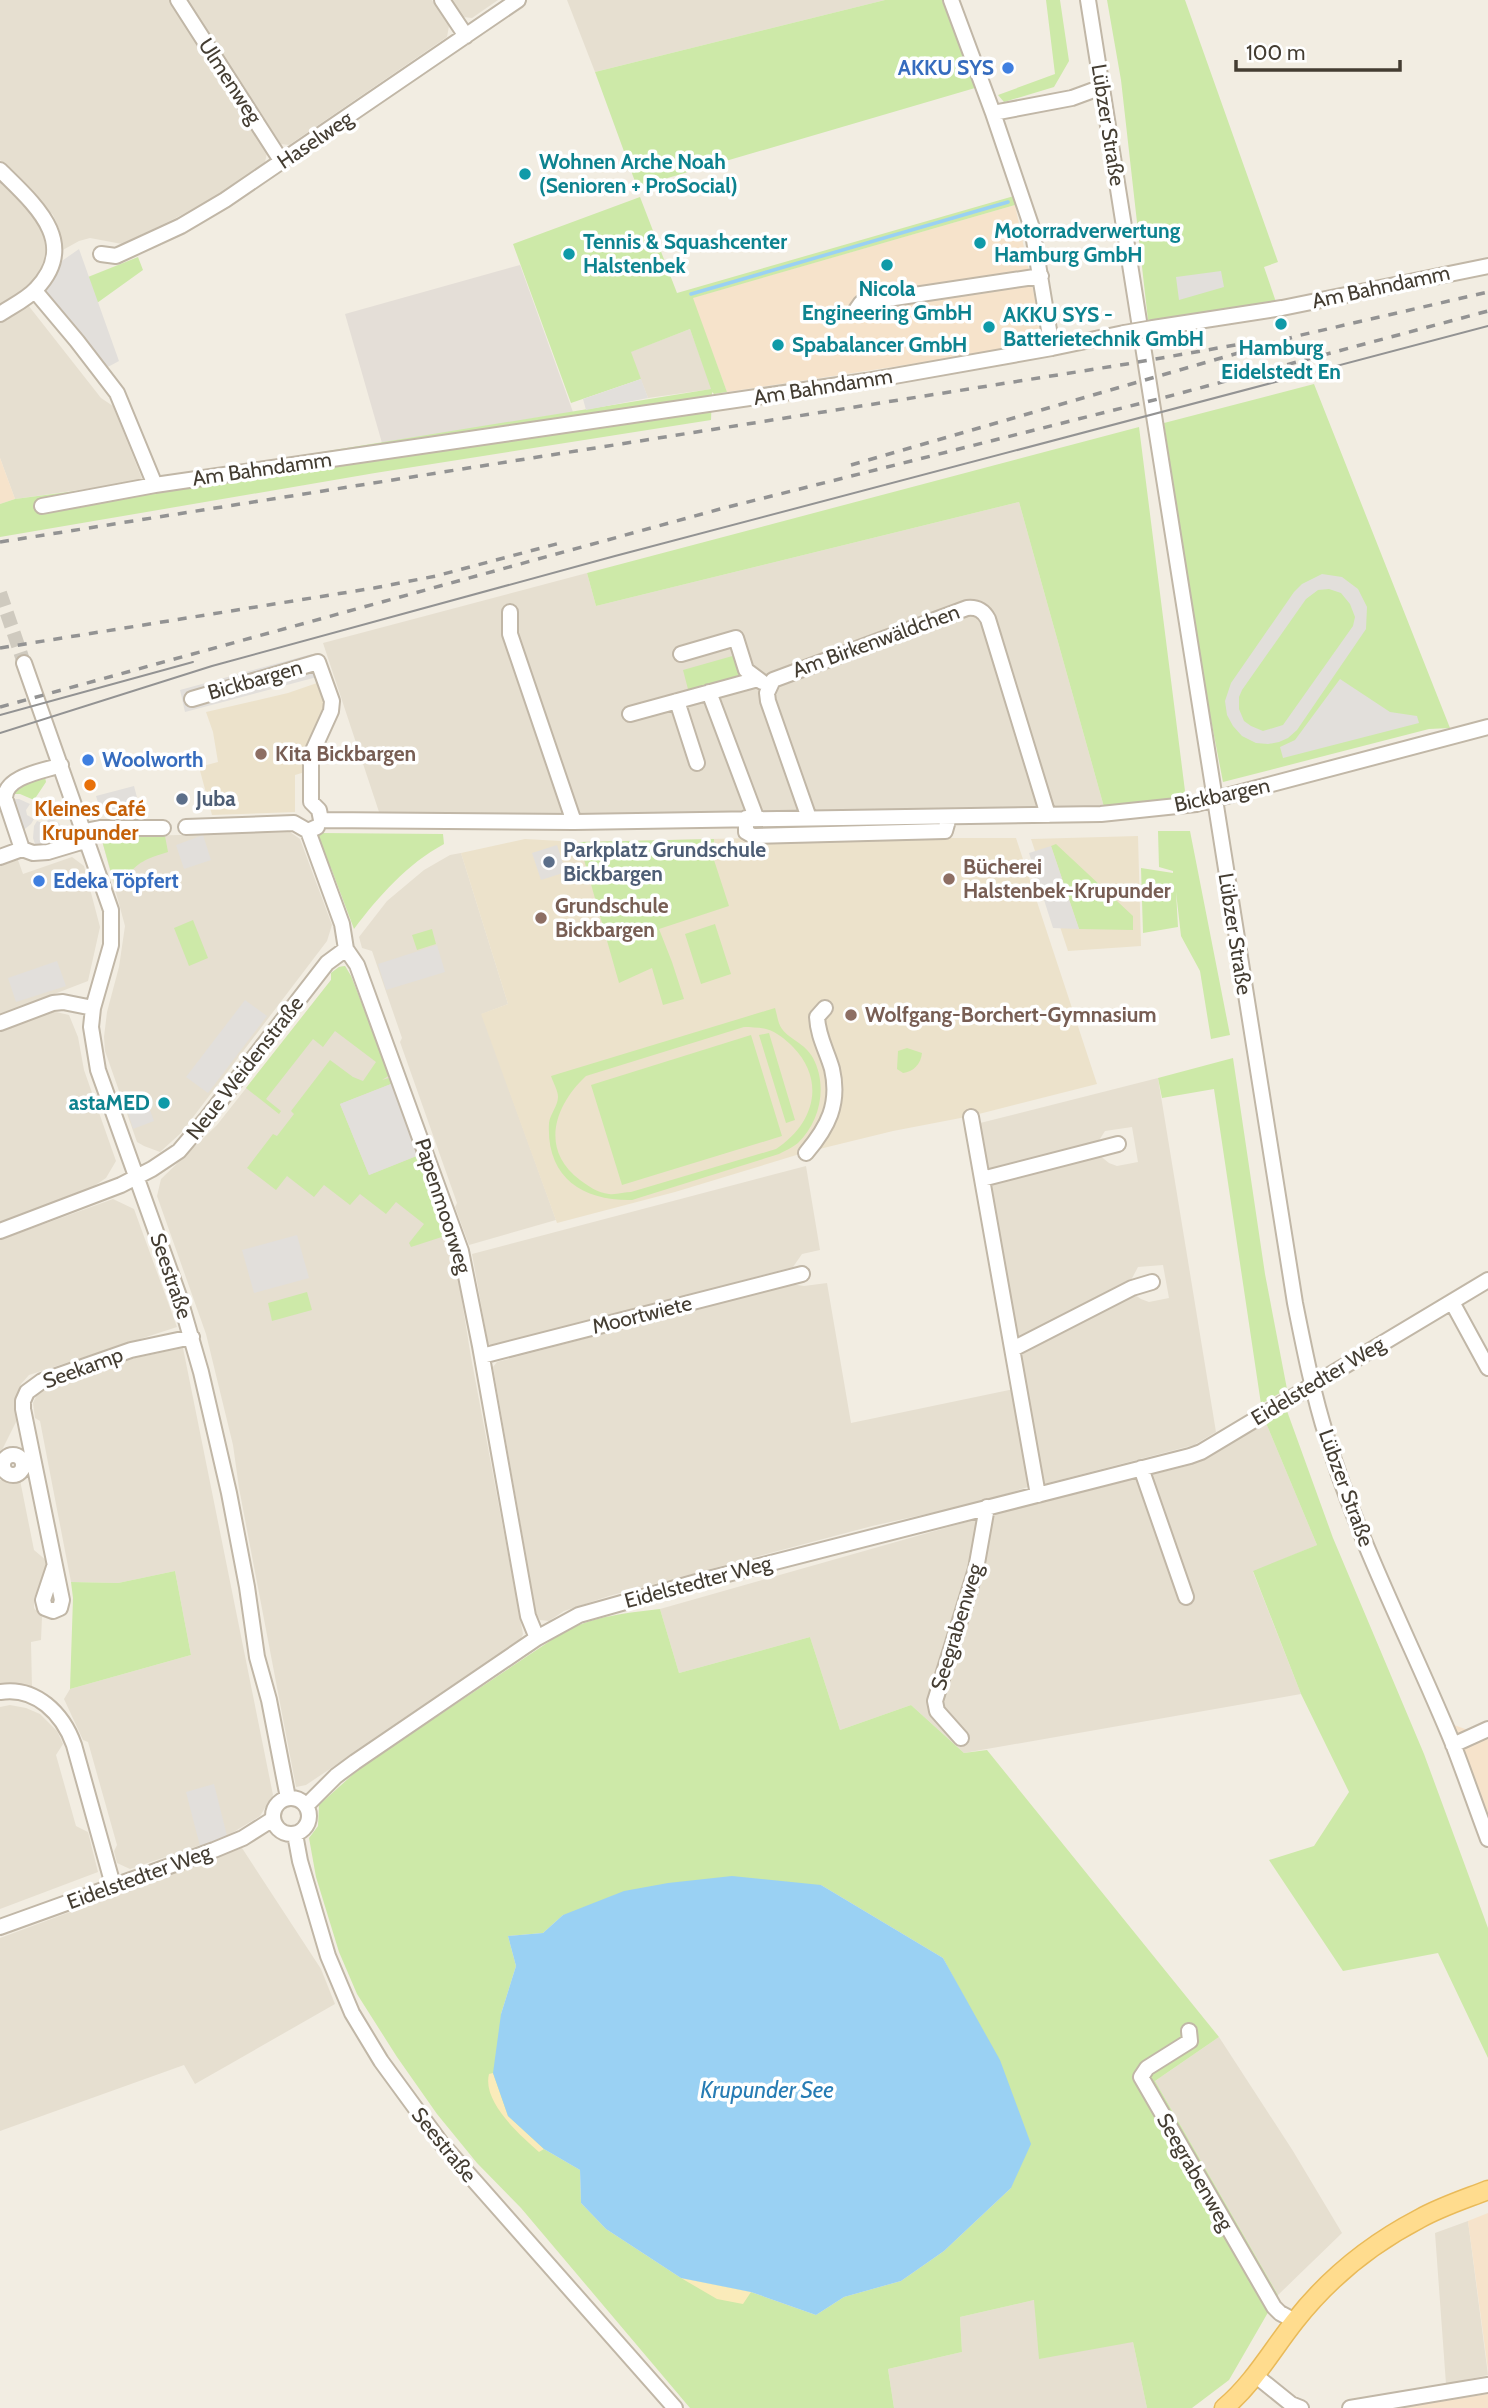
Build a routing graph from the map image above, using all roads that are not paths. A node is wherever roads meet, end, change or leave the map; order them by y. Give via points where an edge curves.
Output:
1 (178, 0) edge
2 (442, 0) edge
3 (518, 0) edge
4 (951, 0) edge
5 (1087, 0) edge
6 (466, 36) junction
7 (1102, 87) junction
8 (993, 113) junction
9 (282, 162) junction
10 (0, 170) edge
11 (101, 254) dead end
12 (1488, 266) edge
13 (1041, 276) junction
14 (35, 291) junction
15 (854, 313) dead end
16 (0, 314) edge
17 (1052, 348) junction
18 (155, 485) junction
19 (42, 506) dead end
20 (510, 612) dead end
21 (681, 654) dead end
22 (24, 663) tunnel mouth
23 (763, 682) junction
24 (709, 692) junction
25 (192, 699) dead end
26 (677, 701) junction
27 (630, 714) dead end
28 (1488, 727) edge
29 (697, 763) dead end
30 (61, 765) junction
31 (1214, 800) junction
32 (1048, 815) junction
33 (949, 817) junction
34 (751, 818) junction
35 (809, 818) junction
36 (321, 820) junction
37 (574, 822) junction
38 (186, 827) dead end
39 (163, 828) dead end
40 (308, 831) junction
41 (87, 836) junction
42 (22, 849) junction
43 (0, 857) edge
44 (346, 949) junction
45 (93, 1008) junction
46 (825, 1009) dead end
47 (0, 1023) edge
48 (971, 1117) dead end
49 (1118, 1144) dead end
50 (806, 1153) dead end
51 (136, 1177) junction
52 (982, 1179) junction
53 (0, 1231) edge
54 (802, 1274) dead end
55 (1488, 1280) edge
56 (1152, 1282) dead end
57 (1452, 1301) junction
58 (192, 1337) junction
59 (1013, 1349) junction
60 (482, 1356) junction
61 (1488, 1368) edge
62 (1312, 1383) junction
63 (28, 1463) junction
64 (1141, 1468) junction
65 (2, 1469) edge
66 (1038, 1494) junction
67 (986, 1507) junction
68 (54, 1567) dead end
69 (1186, 1597) dead end
70 (537, 1637) junction
71 (0, 1692) edge
72 (1488, 1729) edge
73 (961, 1738) dead end
74 (1453, 1745) junction
75 (288, 1798) junction
76 (306, 1805) junction
77 (274, 1819) junction
78 (295, 1834) junction
79 (1488, 1839) edge
80 (113, 1885) junction
81 (0, 1927) edge
82 (1189, 2031) dead end
83 (1488, 2190) edge
84 (1295, 2320) junction
85 (1255, 2375) junction
86 (1488, 2385) edge
87 (675, 2408) edge
88 (1224, 2408) edge
89 (1301, 2408) edge
90 (1350, 2408) edge

1 - 9 street, Ulmenweg
2 - 6 street
3 - 6 street, Haselweg
4 - 8 street
5 - 7 street, Lübzer Straße
6 - 9 street, Haselweg
7 - 8 street via 1072,98
7 - 31 street, Lübzer Straße
8 - 13 street via 1032,228
9 - 11 street, Haselweg via 181,226 116,256
10 - 14 street via 51,229 53,262
12 - 17 street, Am Bahndamm, bridge
13 - 15 street via 861,303
13 - 17 street
14 - 16 street
14 - 18 street via 117,393
17 - 18 street, Am Bahndamm via 866,381
18 - 19 street, Am Bahndamm
20 - 37 street via 510,634
21 - 23 street, Am Birkenwäldchen via 736,638 746,670
22 - 30 street, Seestraße
23 - 24 street, Am Birkenwäldchen
23 - 32 street, Am Birkenwäldchen via 967,608 980,609 988,619
23 - 35 street, Am Birkenwäldchen
24 - 26 street, Am Birkenwäldchen
24 - 34 street
25 - 36 street, Bickbargen via 318,662 332,701 312,755 311,802
26 - 27 street, Am Birkenwäldchen
26 - 29 street
28 - 31 street, Bickbargen
30 - 41 street, Seestraße
30 - 42 street via 12,782 6,790
31 - 32 street, Bickbargen via 1101,814
31 - 62 street, Lübzer Straße
32 - 33 street, Bickbargen
33 - 34 street, Bickbargen via 944,831 753,836 746,832
33 - 35 street, Bickbargen
34 - 35 street, Bickbargen
34 - 37 street, Bickbargen
36 - 37 street, Bickbargen
36 - 40 street
38 - 40 street via 294,823
39 - 41 street via 100,828
40 - 44 street, Papenmoorweg via 342,924
41 - 42 street via 48,852
41 - 45 street, Seestraße via 111,910 112,928
42 - 43 street
44 - 51 street, Neue Weidenstraße via 327,963 190,1139 166,1161
44 - 60 street, Papenmoorweg via 357,965 453,1227
45 - 47 street via 53,1003
45 - 51 street, Seestraße via 97,1066
46 - 50 street via 817,1017 817,1031 832,1068 835,1097 829,1122
48 - 52 street
49 - 52 street
51 - 53 street, Neue Weidenstraße
51 - 58 street, Seestraße
52 - 59 street
54 - 60 street, Moortwiete
55 - 57 street, Eidelstedter Weg
56 - 59 street via 1132,1287
57 - 61 street
57 - 62 street, Eidelstedter Weg
58 - 63 street, Seekamp via 131,1350 34,1385 23,1401
58 - 75 street, Seestraße via 229,1493 257,1657
59 - 66 street
60 - 70 street, Papenmoorweg via 526,1603
62 - 64 street, Eidelstedter Weg via 1200,1452
62 - 74 street, Lübzer Straße via 1344,1489
63 - 65 street via 17,1474
63 - 68 street, Seekamp
64 - 66 street, Eidelstedter Weg
64 - 69 street
66 - 67 street, Eidelstedter Weg
67 - 70 street, Eidelstedter Weg via 596,1609
67 - 73 street, Seegrabenweg via 976,1569 935,1701 937,1712
70 - 76 street, Eidelstedter Weg via 346,1769
71 - 80 street via 36,1698 65,1723
72 - 74 street
74 - 79 street, Lübzer Straße
75 - 76 street
75 - 77 street via 276,1805
76 - 78 street via 306,1826
77 - 78 street via 281,1831
77 - 80 street, Eidelstedter Weg via 215,1850
78 - 87 street, Seestraße via 328,1956 352,2013 381,2062 441,2143
80 - 81 street, Eidelstedter Weg
82 - 84 street, Seegrabenweg via 1190,2041 1147,2068 1141,2077 1274,2307
83 - 84 main road via 1420,2218 1388,2237 1343,2270
84 - 85 main road
85 - 88 main road
85 - 89 street
86 - 90 street

